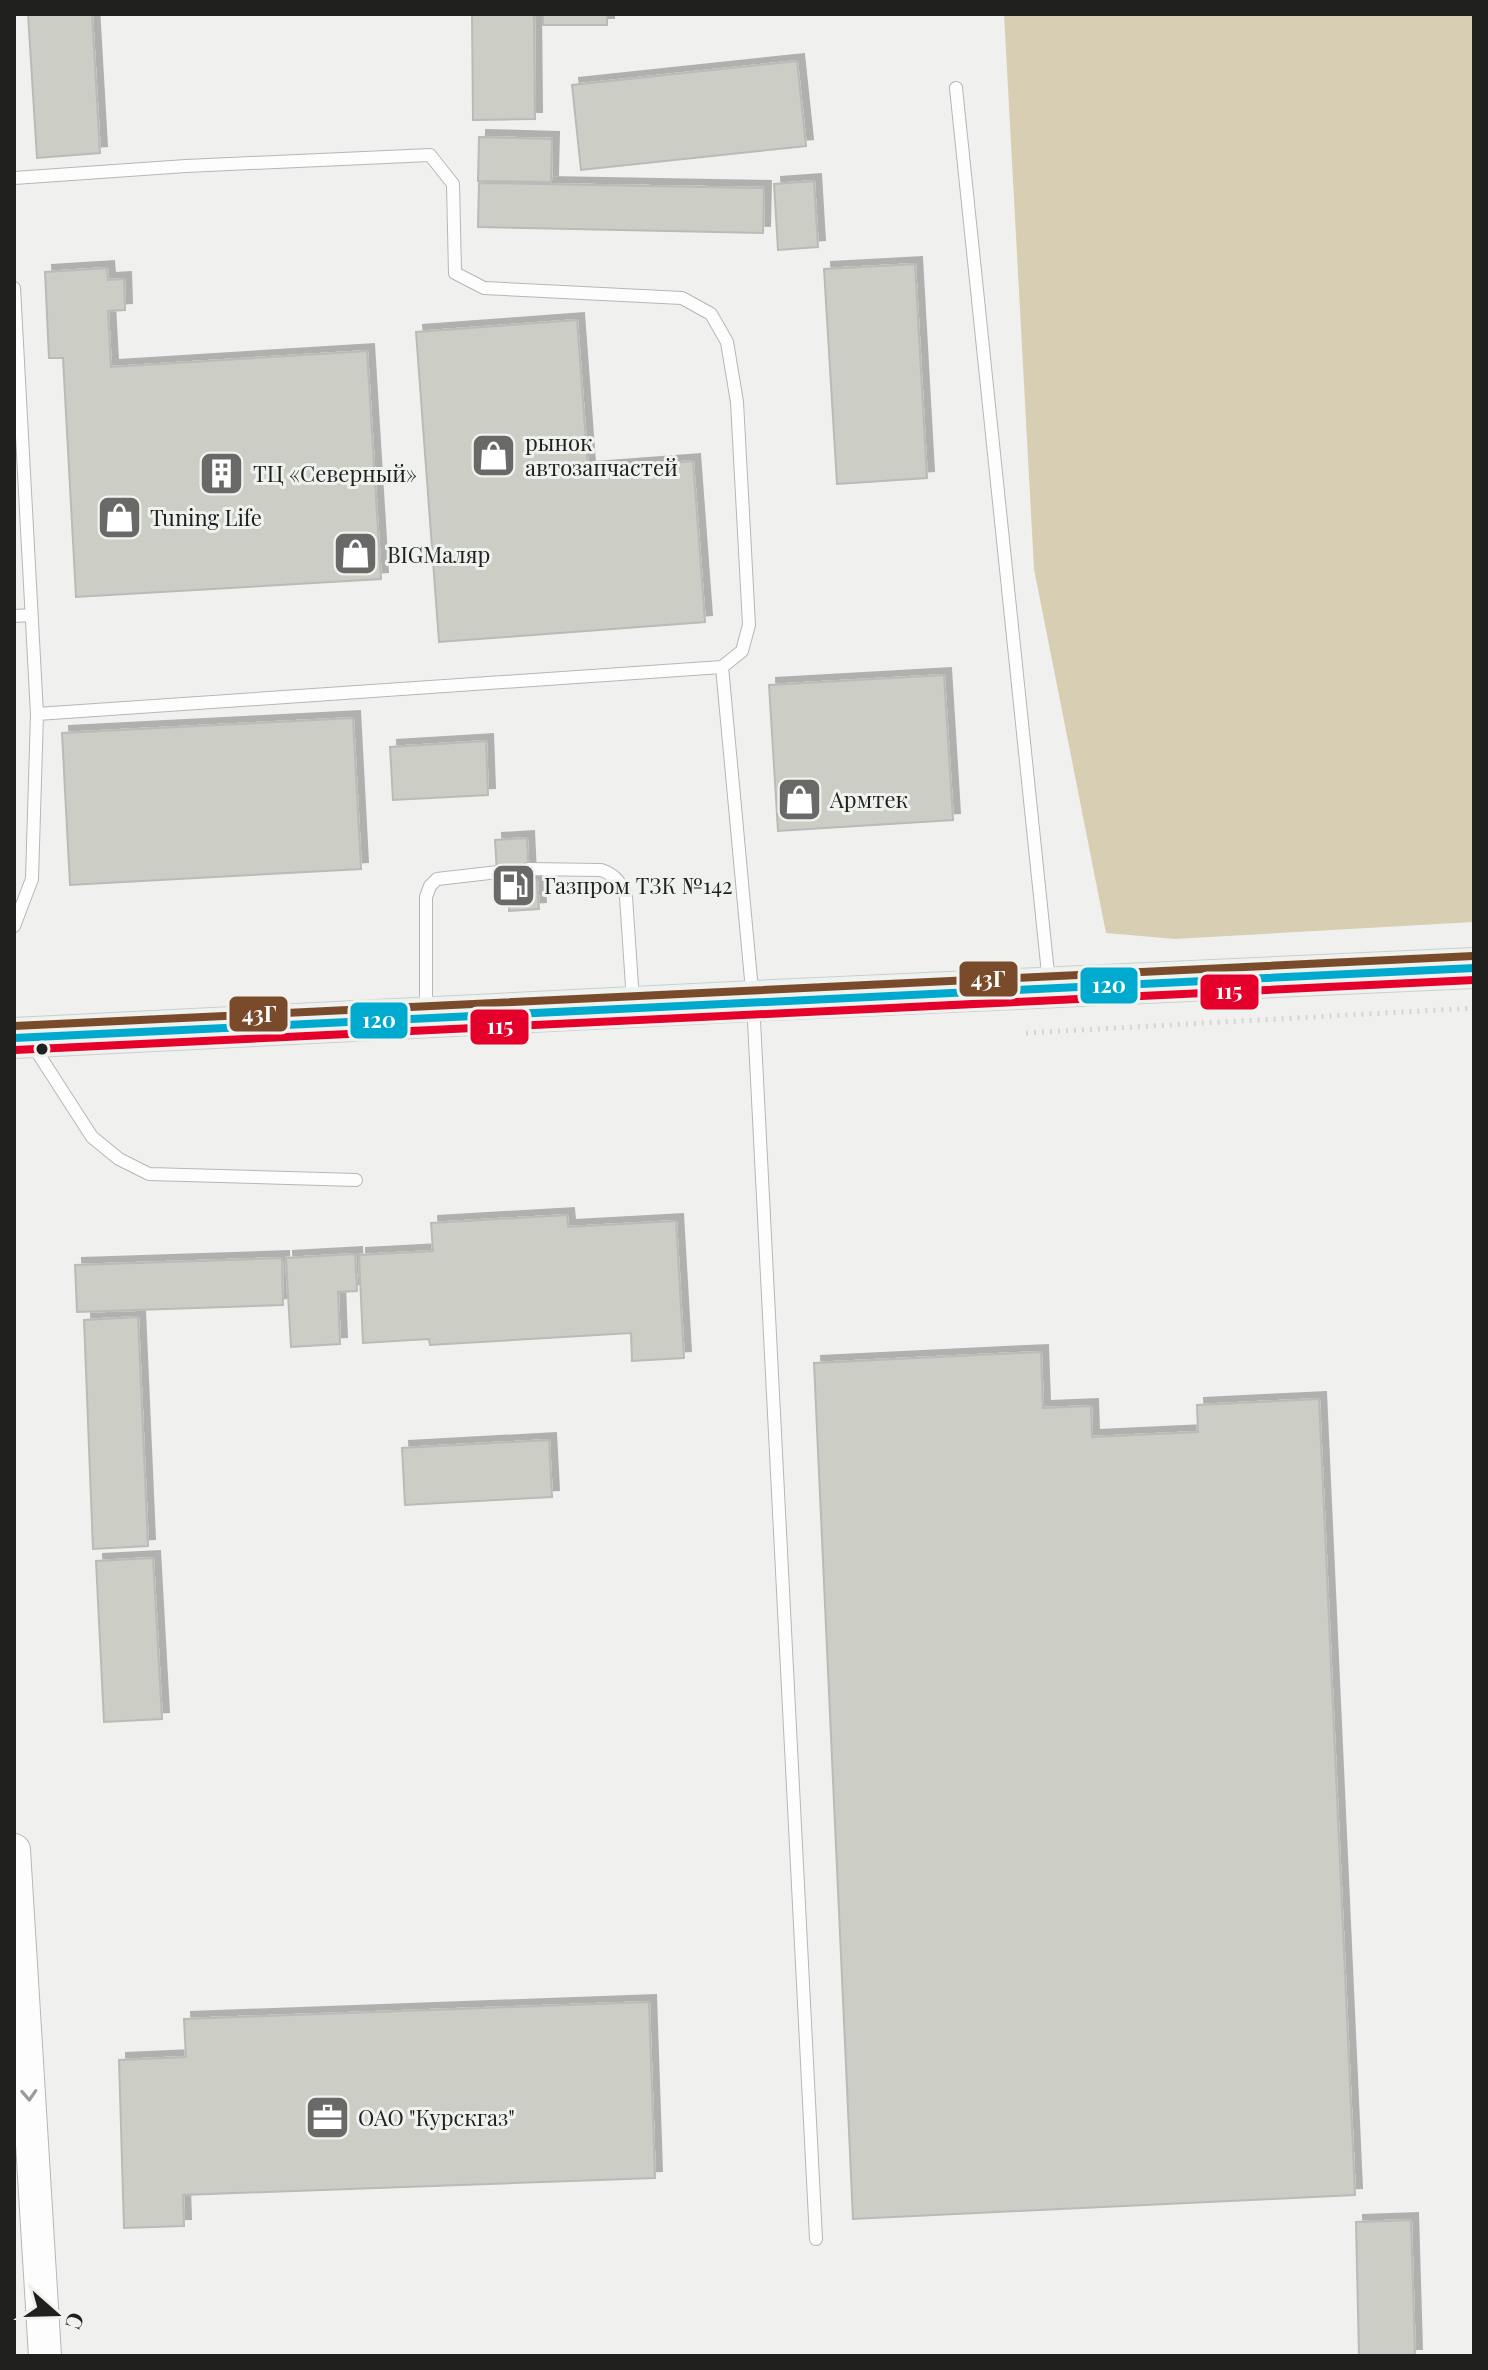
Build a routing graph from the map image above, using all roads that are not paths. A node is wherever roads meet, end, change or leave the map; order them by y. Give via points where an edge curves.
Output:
1 (956, 88) dead end
2 (14, 178) edge
3 (14, 288) edge
4 (31, 615) junction
5 (14, 616) edge
6 (722, 667) junction
7 (37, 714) junction
8 (528, 869) dead end
9 (498, 872) dead end
10 (14, 926) edge
11 (1474, 968) edge
12 (1049, 986) junction
13 (753, 1001) junction
14 (633, 1009) junction
15 (426, 1017) junction
16 (21, 1038) edge
17 (356, 1180) dead end
18 (14, 1850) edge
19 (816, 2239) dead end
20 (45, 2356) edge

1 - 12 lane
2 - 6 lane via 430,155 453,184 455,273 484,288 682,298 711,314 727,342 737,402 749,625 742,651
3 - 4 lane
4 - 5 lane
4 - 7 lane
6 - 7 lane
6 - 13 lane
7 - 10 lane via 32,879
8 - 14 lane via 601,870 620,883 626,897
9 - 15 lane via 437,879 430,886
11 - 12 main road
12 - 13 main road
13 - 14 main road
13 - 19 lane
14 - 15 main road
15 - 16 main road
16 - 17 lane via 92,1137 149,1174
18 -> 20 street

